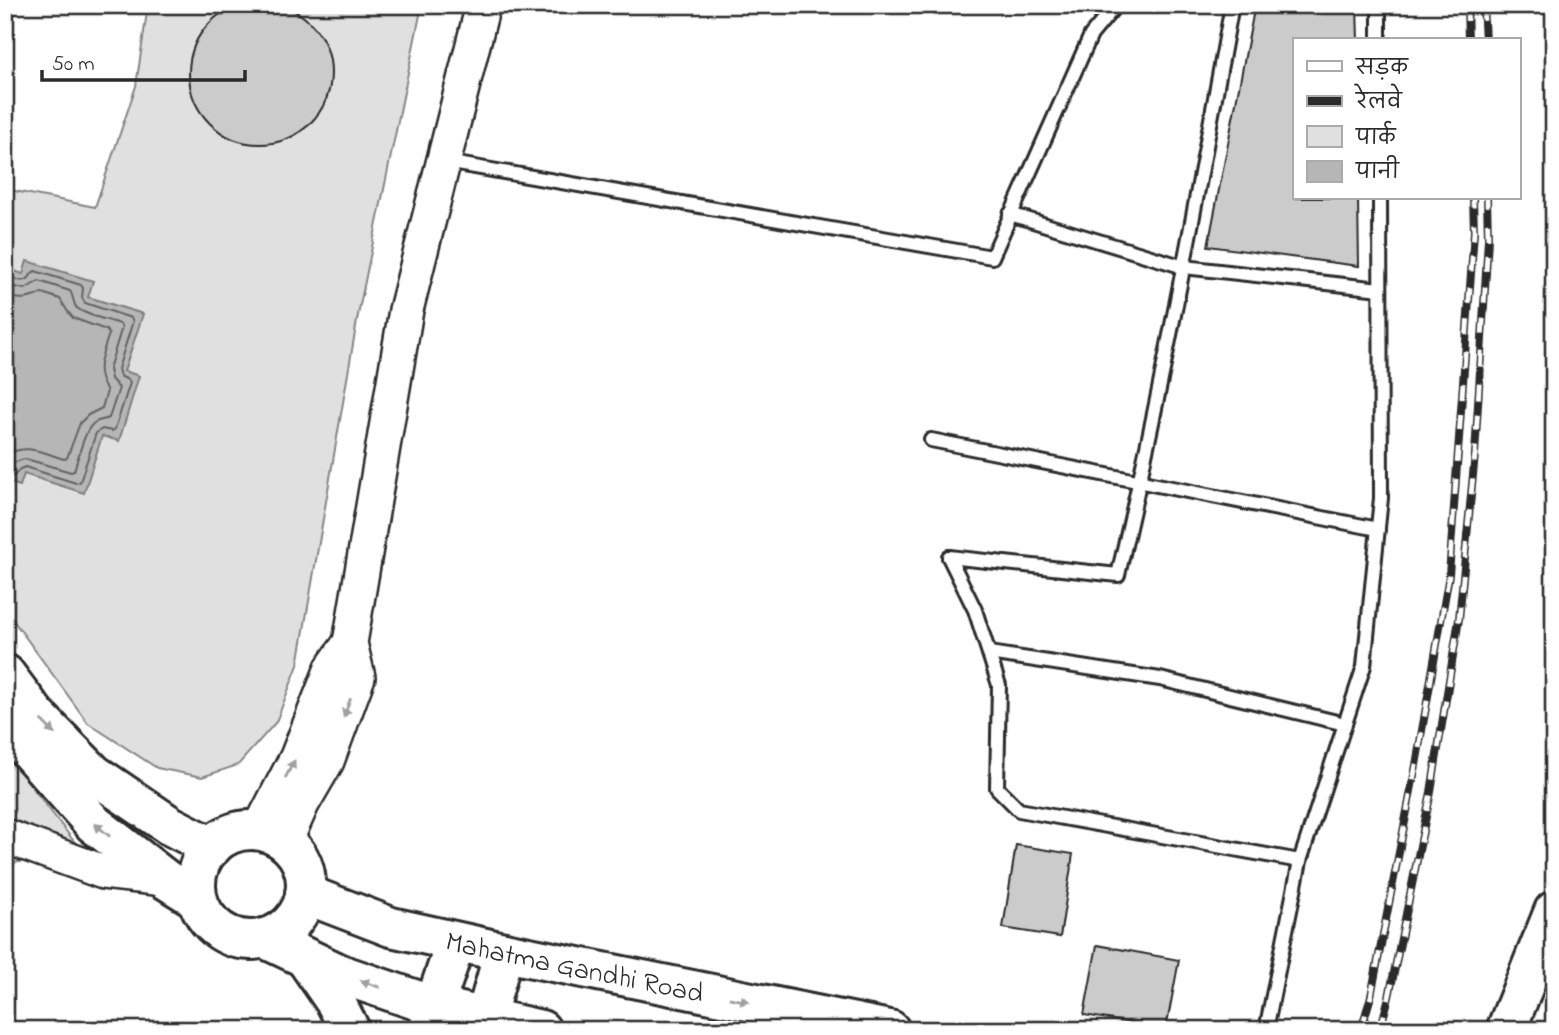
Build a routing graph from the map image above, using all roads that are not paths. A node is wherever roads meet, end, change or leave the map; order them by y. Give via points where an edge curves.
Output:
1 (483, 5) edge
2 (1116, 5) edge
3 (1232, 5) edge
4 (1379, 5) edge
5 (1379, 38) edge
6 (444, 162) junction
7 (1380, 200) edge
8 (1010, 214) junction
9 (1184, 267) junction
10 (1380, 289) junction
11 (931, 440) dead end
12 (1141, 481) junction
13 (1378, 528) junction
14 (989, 653) junction
15 (5, 674) edge
16 (5, 724) edge
17 (1345, 724) junction
18 (5, 836) edge
19 (272, 836) junction
20 (212, 847) junction
21 (1300, 862) junction
22 (165, 879) junction
23 (305, 894) junction
24 (197, 898) junction
25 (1554, 911) edge
26 (264, 938) junction
27 (456, 942) junction
28 (504, 953) junction
29 (304, 957) junction
30 (432, 1018) edge
31 (484, 1023) edge
32 (350, 1030) edge
33 (541, 1030) edge
34 (890, 1030) edge
35 (1266, 1030) edge
36 (1506, 1030) edge

1 - 6 street
2 - 8 lane via 1091,35
3 - 9 lane
4 - 5 lane
6 - 8 lane via 992,257
6 - 19 street via 406,310 350,643 332,667
7 - 10 lane
8 - 9 lane
9 - 10 lane
9 - 12 lane
10 - 13 lane
11 - 12 lane
12 - 13 lane
12 - 14 lane via 1118,575 949,557 975,610
13 - 17 lane via 1364,666
14 - 17 lane via 1160,678
14 - 21 lane via 999,685 997,788 1019,810
15 -> 20 main road via 35,713 94,774 169,825
22 -> 16 main road via 94,824
17 - 21 lane
18 - 22 street via 103,872
19 - 20 main road via 237,831
19 - 23 main road via 295,852 304,871
20 - 24 main road via 203,856 196,879
21 - 35 lane
22 - 24 main road
23 - 26 main road via 298,913 281,930
23 - 27 main road, Mahatma Gandhi Road via 391,928
24 - 26 main road via 206,918 222,932 243,940
25 - 36 main road
26 - 29 main road
27 - 28 main road, Mahatma Gandhi Road
27 - 30 main road
28 - 31 main road
28 -> 34 main road, Mahatma Gandhi Road
30 -> 29 main road
29 - 32 main road
30 - 31 main road
31 - 33 main road

